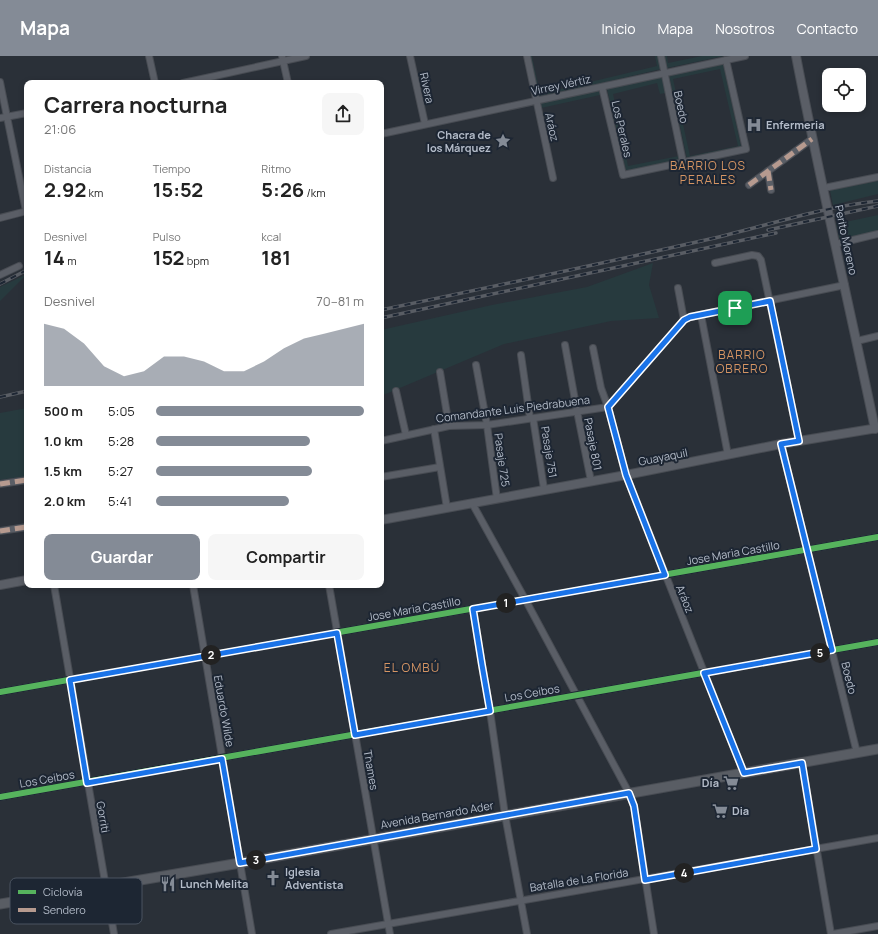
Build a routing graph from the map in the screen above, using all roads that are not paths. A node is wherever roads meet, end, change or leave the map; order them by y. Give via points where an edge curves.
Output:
1 (149, 56) edge
2 (306, 56) edge
3 (410, 56) edge
4 (527, 56) edge
5 (661, 56) edge
6 (745, 56) edge
7 (796, 56) edge
8 (282, 58) edge
9 (726, 60) junction
10 (664, 73) junction
11 (154, 80) edge
12 (195, 80) edge
13 (287, 80) edge
14 (0, 82) edge
15 (602, 87) junction
16 (536, 101) junction
17 (24, 113) edge
18 (8, 116) junction
19 (0, 118) edge
20 (425, 124) junction
21 (384, 133) edge
22 (812, 139) junction
23 (683, 162) junction
24 (768, 171) junction
25 (878, 177) edge
26 (553, 178) dead end
27 (749, 185) dead end
28 (824, 188) junction
29 (771, 190) dead end
30 (24, 196) edge
31 (24, 212) edge
32 (0, 218) edge
33 (878, 234) edge
34 (836, 244) junction
35 (715, 263) dead end
36 (19, 266) dead end
37 (0, 275) edge
38 (845, 285) junction
39 (678, 288) dead end
40 (770, 301) junction
41 (701, 315) junction
42 (684, 320) junction
43 (878, 336) edge
44 (856, 341) junction
45 (565, 345) dead end
46 (593, 348) dead end
47 (521, 355) dead end
48 (476, 365) dead end
49 (440, 372) dead end
50 (396, 391) dead end
51 (608, 407) junction
52 (577, 412) junction
53 (532, 418) junction
54 (487, 425) junction
55 (449, 426) junction
56 (877, 428) edge
57 (434, 429) junction
58 (406, 435) junction
59 (384, 439) edge
60 (799, 441) junction
61 (781, 444) junction
62 (728, 455) junction
63 (440, 467) junction
64 (626, 475) junction
65 (384, 476) edge
66 (24, 480) edge
67 (591, 481) junction
68 (0, 484) edge
69 (544, 489) junction
70 (497, 499) junction
71 (472, 504) junction
72 (448, 508) junction
73 (384, 519) edge
74 (24, 527) edge
75 (0, 531) edge
76 (878, 538) edge
77 (808, 550) junction
78 (665, 575) junction
79 (24, 581) edge
80 (0, 585) edge
81 (55, 588) edge
82 (193, 588) edge
83 (330, 588) edge
84 (525, 599) junction
85 (473, 609) junction
86 (337, 633) junction
87 (878, 642) edge
88 (832, 650) junction
89 (204, 656) junction
90 (704, 673) junction
91 (70, 680) junction
92 (0, 692) edge
93 (576, 696) junction
94 (490, 711) junction
95 (355, 735) junction
96 (878, 749) edge
97 (857, 753) junction
98 (222, 759) junction
99 (802, 763) junction
100 (744, 773) junction
101 (87, 783) junction
102 (629, 793) junction
103 (0, 797) edge
104 (505, 815) junction
105 (878, 838) edge
106 (373, 839) junction
107 (816, 849) junction
108 (240, 863) junction
109 (104, 878) edge
110 (142, 880) edge
111 (645, 880) junction
112 (521, 900) junction
113 (10, 902) edge
114 (0, 904) edge
115 (112, 924) edge
116 (388, 924) junction
117 (878, 926) edge
118 (114, 934) edge
119 (252, 934) edge
120 (331, 934) edge
121 (390, 934) edge
122 (527, 934) edge
123 (654, 934) edge
124 (832, 934) edge

1 - 11 street
2 - 8 street
3 - 20 street, Rivera
4 - 16 street, Aráoz
5 - 10 street, Boedo
6 - 9 street, Virrey Vértiz
7 - 22 street, Perito Moreno
8 - 12 street
8 - 13 street
9 - 10 street, Virrey Vértiz
9 - 23 street via 746,149
10 - 15 street, Virrey Vértiz
10 - 23 street, Boedo
14 - 18 street
15 - 16 street, Virrey Vértiz
15 - 23 street, Los Perales via 623,175
16 - 20 street, Virrey Vértiz
16 - 26 street, Aráoz
17 - 18 street
18 - 19 street
18 - 30 street
20 - 21 street, Virrey Vértiz
22 - 24 street
22 - 28 street, Perito Moreno
24 - 27 street
24 - 29 street
25 - 28 street
28 - 34 street, Perito Moreno
31 - 32 street
33 - 34 street
34 - 38 street, Perito Moreno
35 - 40 street via 752,254 758,256
36 - 37 street
38 - 40 street
38 - 44 street, Perito Moreno
39 - 42 street
40 - 41 street
40 - 60 street
41 - 42 street
41 - 62 street
42 - 51 street
43 - 44 street
44 - 56 street, Perito Moreno
45 - 52 street, Pasaje 801
46 - 51 street, Aráoz via 601,388
47 - 53 street, Pasaje 751
48 - 54 street, Pasaje 725
49 - 55 street
50 - 58 street
51 - 52 street, Comandante Luis Piedrabuena
51 - 64 street, Aráoz
52 - 53 street, Comandante Luis Piedrabuena
52 - 67 street, Pasaje 801
53 - 54 street, Comandante Luis Piedrabuena
53 - 69 street, Pasaje 751
54 - 55 street, Comandante Luis Piedrabuena
54 - 70 street, Pasaje 725
55 - 57 street, Comandante Luis Piedrabuena
56 - 60 street, Guayaquil
57 - 58 street, Comandante Luis Piedrabuena
57 - 63 street
58 - 59 street, Comandante Luis Piedrabuena
60 - 61 street, Guayaquil
61 - 62 street, Guayaquil
61 - 77 street, Boedo
62 - 64 street, Guayaquil
63 - 65 street
63 - 72 street
64 - 67 street, Guayaquil
64 - 78 street, Aráoz
66 - 68 street
67 - 69 street, Guayaquil
69 - 70 street, Guayaquil
70 - 71 street, Guayaquil
71 - 72 street, Guayaquil
71 - 84 street
72 - 73 street, Guayaquil
74 - 75 street
76 - 77 street, Jose Maria Castillo
77 - 78 street, Jose Maria Castillo
77 - 88 street, Boedo
78 - 84 street, Jose Maria Castillo
78 - 90 street, Aráoz
79 - 80 street
81 - 91 street, Gorriti
82 - 89 street, Eduardo Wilde
83 - 86 street, Thames
84 - 85 street, Jose Maria Castillo
84 - 93 street
85 - 86 street, Jose Maria Castillo
85 - 94 street
86 - 89 street, Jose Maria Castillo
86 - 95 street, Thames
87 - 88 street, Los Ceibos
88 - 90 street, Los Ceibos
88 - 97 street, Boedo
89 - 91 street, Jose Maria Castillo
89 - 98 street, Eduardo Wilde
90 - 93 street, Los Ceibos
90 - 100 street, Aráoz
91 - 92 street, Jose Maria Castillo
91 - 101 street, Gorriti
93 - 94 street, Los Ceibos
93 - 102 street
94 - 95 street, Los Ceibos
94 - 104 street
95 - 98 street, Los Ceibos
95 - 106 street, Thames
96 - 97 main road, Avenida Bernardo Ader
97 - 99 main road, Avenida Bernardo Ader
98 - 101 street, Los Ceibos
98 - 108 street, Eduardo Wilde
99 - 100 main road, Avenida Bernardo Ader
99 - 107 street
100 - 102 main road, Avenida Bernardo Ader
101 - 103 street, Los Ceibos
101 - 109 street, Gorriti
102 - 104 main road, Avenida Bernardo Ader
102 - 111 street via 634,806
104 - 106 main road, Avenida Bernardo Ader
104 - 112 street
105 - 107 street, Batalla de La Florida
106 - 108 main road, Avenida Bernardo Ader
106 - 116 street, Thames
107 - 111 street, Batalla de La Florida
107 - 124 street
108 - 110 main road, Avenida Bernardo Ader
108 - 119 street, Eduardo Wilde
111 - 112 street, Batalla de La Florida
111 - 123 street
112 - 116 street, Batalla de La Florida
112 - 122 street
113 - 114 main road, Avenida Bernardo Ader
115 - 118 street, Gorriti
116 - 120 street, Batalla de La Florida
116 - 121 street, Thames
117 - 124 street

